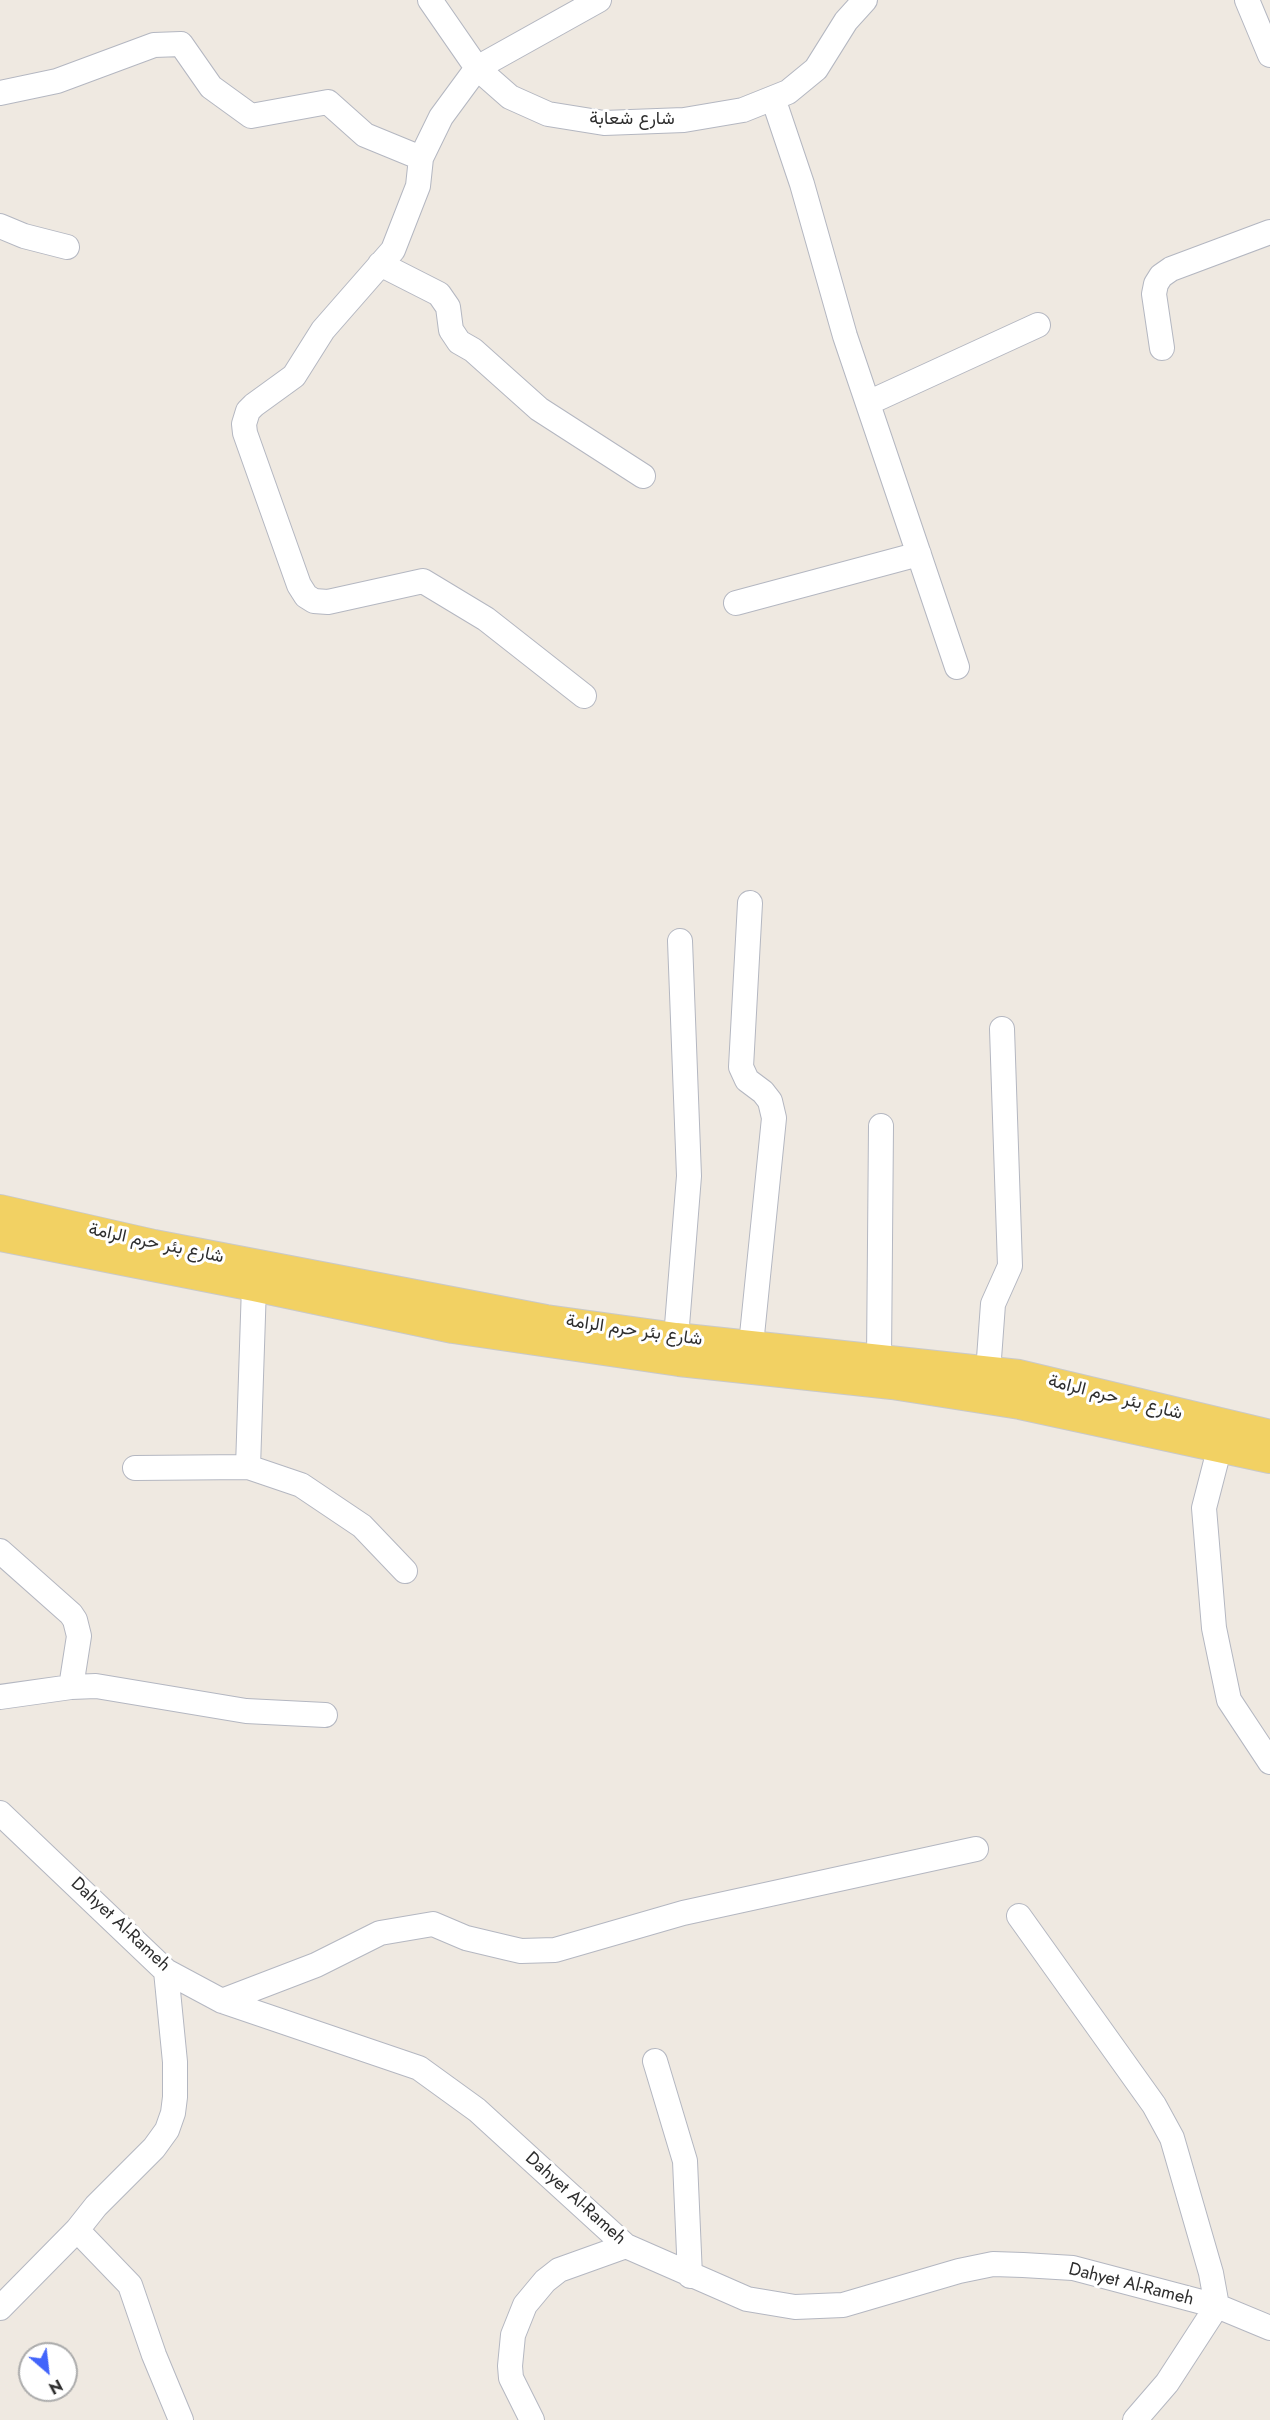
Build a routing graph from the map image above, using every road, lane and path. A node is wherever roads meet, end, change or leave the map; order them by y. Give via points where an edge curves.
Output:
1 (430, 0) edge
2 (599, 0) edge
3 (865, 0) edge
4 (1247, 0) edge
5 (849, 10) edge
6 (1270, 55) edge
7 (477, 68) junction
8 (0, 93) edge
9 (773, 98) junction
10 (421, 158) junction
11 (0, 226) edge
12 (1270, 232) edge
13 (67, 246) dead end
14 (380, 264) junction
15 (1038, 325) dead end
16 (1162, 348) dead end
17 (868, 403) junction
18 (642, 476) dead end
19 (919, 554) junction
20 (736, 603) dead end
21 (957, 667) dead end
22 (584, 696) dead end
23 (750, 903) dead end
24 (680, 941) dead end
25 (1002, 1029) dead end
26 (881, 1126) dead end
27 (0, 1210) edge
28 (0, 1236) edge
29 (254, 1286) junction
30 (676, 1338) junction
31 (751, 1346) junction
32 (879, 1359) junction
33 (988, 1372) junction
34 (1270, 1436) edge
35 (1220, 1446) junction
36 (1270, 1458) edge
37 (248, 1467) junction
38 (135, 1468) dead end
39 (0, 1551) edge
40 (405, 1571) dead end
41 (71, 1687) junction
42 (0, 1697) edge
43 (326, 1715) dead end
44 (1270, 1762) edge
45 (0, 1813) edge
46 (976, 1849) dead end
47 (1019, 1916) dead end
48 (166, 1971) junction
49 (222, 2001) junction
50 (655, 2061) dead end
51 (77, 2230) junction
52 (626, 2246) junction
53 (690, 2276) junction
54 (1217, 2306) junction
55 (0, 2308) edge
56 (1270, 2328) edge
57 (181, 2420) edge
58 (532, 2420) edge
59 (1135, 2420) edge

1 - 7 street, شارع شعابة
2 - 7 street
3 - 5 street, شارع شعابة
4 - 6 street
5 - 9 street, شارع شعابة via 816,69 788,92
7 - 9 street, شارع شعابة via 510,97 539,110 604,123 684,120 743,110
7 - 10 street via 441,117
8 - 10 street via 57,81 154,45 181,44 211,87 251,116 328,102 365,135
9 - 17 street
10 - 14 street via 418,186 393,250
11 - 13 street
12 - 16 street via 1161,276 1154,294
14 - 18 street via 439,294 448,307 450,330 459,342 539,409
14 - 22 street via 323,330 294,376 254,405 244,419 245,433 301,588 310,598 323,603 423,580 486,619
15 - 17 street
17 - 19 street
19 - 20 street
19 - 21 street
23 - 31 street via 741,1067 747,1080 770,1101 774,1118
24 - 30 street via 689,1176
25 - 33 street via 1010,1266 993,1304
26 - 32 street
27 - 30 main road, شارع بئر حرم الرامة via 405,1294 546,1320
28 - 29 main road, شارع بئر حرم الرامة
29 - 35 main road, شارع بئر حرم الرامة via 453,1328 679,1361 892,1384 1020,1404
29 - 37 street
30 - 31 main road, شارع بئر حرم الرامة
31 - 32 main road, شارع بئر حرم الرامة
32 - 33 main road, شارع بئر حرم الرامة
33 - 34 main road, شارع بئر حرم الرامة via 1019,1375
35 - 36 main road, شارع بئر حرم الرامة
35 - 44 street via 1204,1508 1214,1629 1229,1700
37 - 38 street
37 - 40 street via 301,1485 362,1526
39 - 41 street via 75,1620 79,1636
41 - 42 street
41 - 43 street via 96,1686 246,1711
45 - 48 street, Dahyet Al-Rameh
46 - 49 street via 683,1913 555,1950 521,1951 466,1938 433,1924 380,1933 316,1965
47 - 54 street via 1154,2105 1172,2138
48 - 49 street, Dahyet Al-Rameh
48 - 51 street via 175,2062 170,2122 154,2148
49 - 52 street, Dahyet Al-Rameh via 418,2068 477,2110
50 - 53 street via 685,2162
51 - 55 street
51 - 57 street via 130,2285
52 - 53 street, Dahyet Al-Rameh
52 - 58 street via 559,2270 525,2306 513,2335 510,2366 511,2378
53 - 54 street, Dahyet Al-Rameh via 747,2299 805,2306 843,2305 959,2271 993,2264 1023,2265 1073,2268
54 - 56 street, Dahyet Al-Rameh
54 - 59 street via 1167,2384

